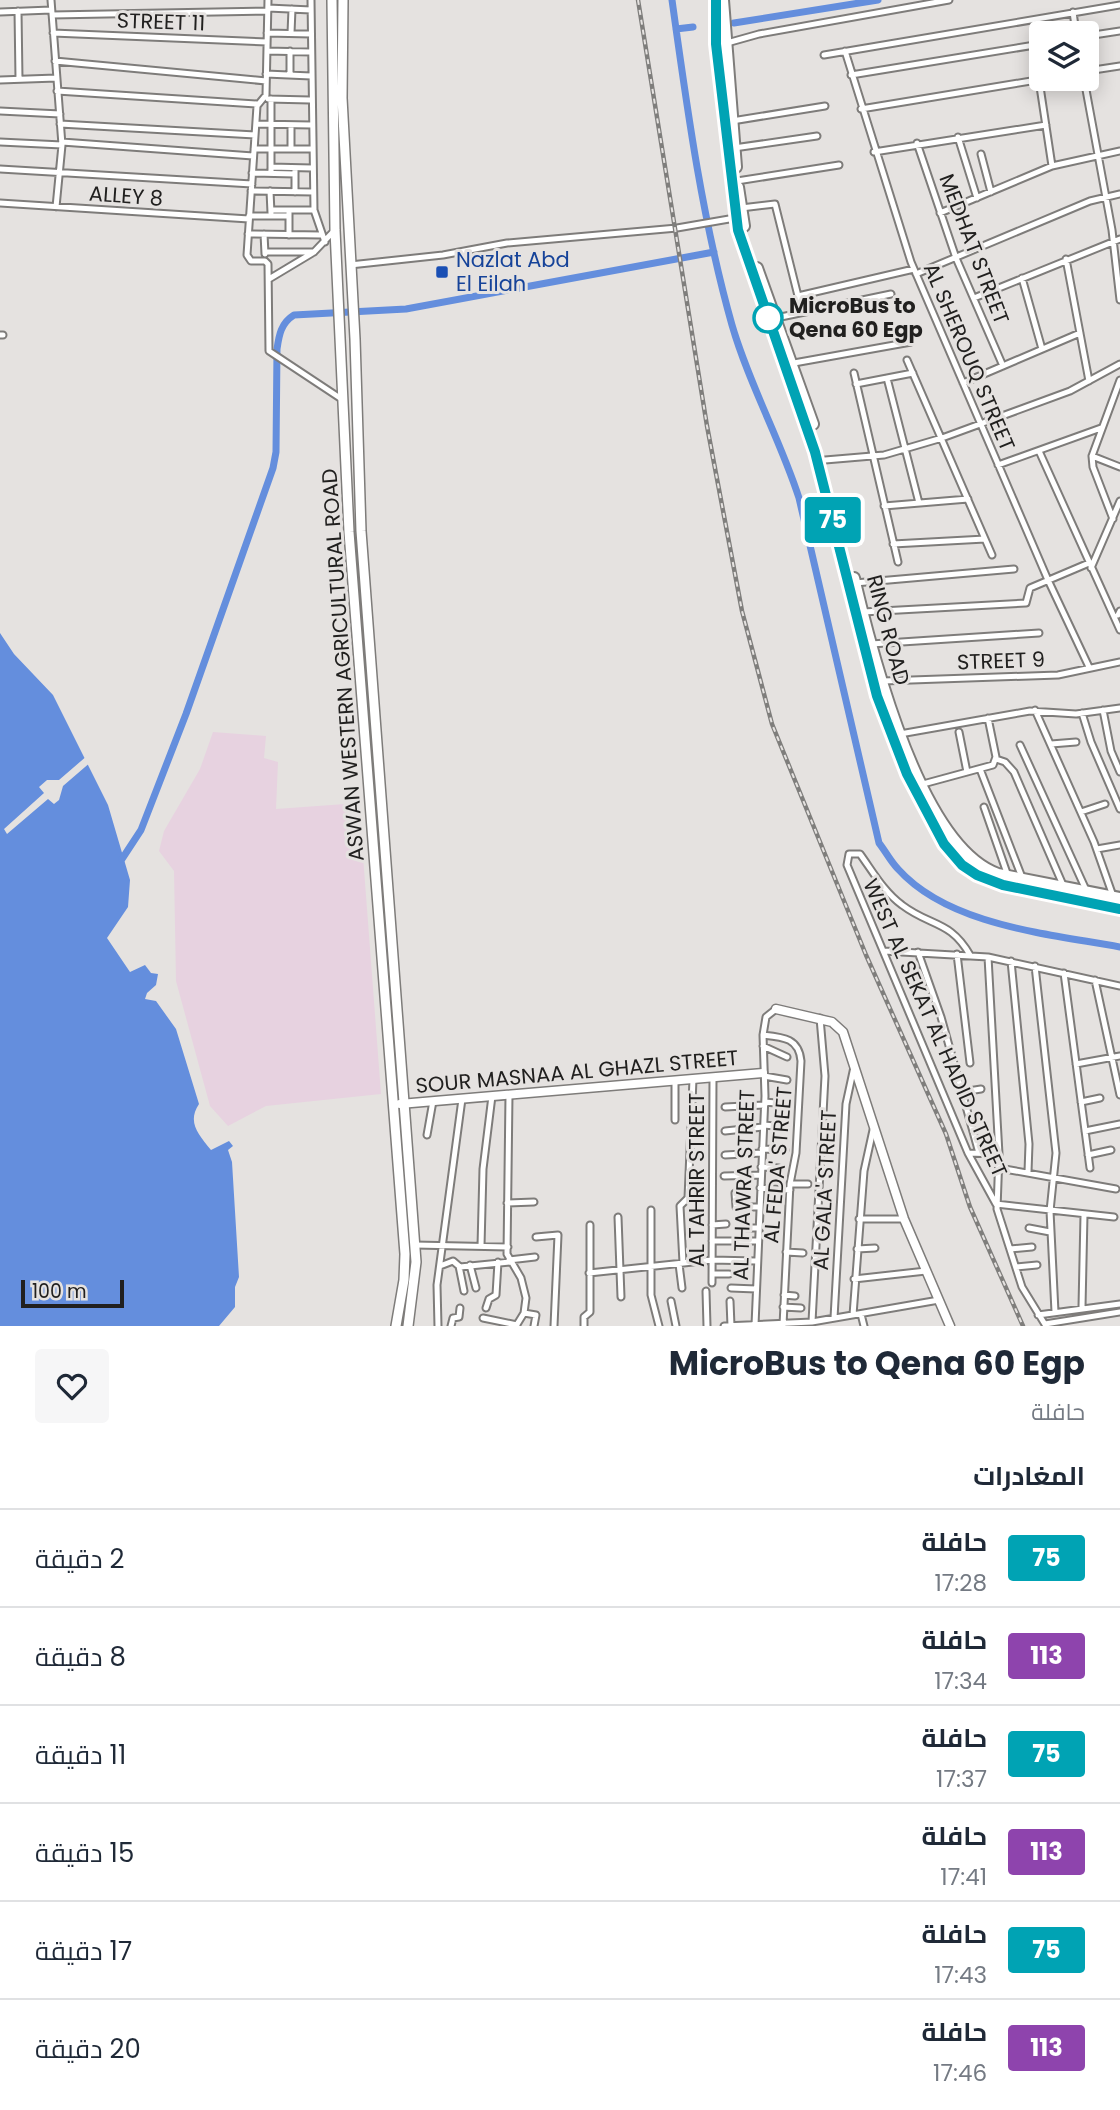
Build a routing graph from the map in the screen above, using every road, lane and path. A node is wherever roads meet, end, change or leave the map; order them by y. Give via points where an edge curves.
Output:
1 (51, 0) edge
2 (268, 0) edge
3 (311, 0) edge
4 (332, 0) edge
5 (343, 0) edge
6 (716, 0) edge
7 (723, 0) edge
8 (949, 0) edge
9 (1120, 5) edge
10 (292, 9) junction
11 (268, 10) junction
12 (311, 10) junction
13 (18, 11) junction
14 (0, 12) edge
15 (51, 12) junction
16 (1073, 12) junction
17 (1074, 21) edge
18 (1120, 31) edge
19 (53, 33) junction
20 (267, 33) junction
21 (290, 33) junction
22 (311, 34) junction
23 (1099, 34) edge
24 (267, 42) junction
25 (724, 44) junction
26 (1029, 46) edge
27 (267, 51) junction
28 (290, 51) junction
29 (845, 51) junction
30 (311, 52) junction
31 (824, 55) dead end
32 (55, 61) junction
33 (1120, 66) edge
34 (1099, 69) edge
35 (290, 75) junction
36 (851, 75) junction
37 (311, 76) junction
38 (56, 78) junction
39 (266, 78) junction
40 (19, 79) junction
41 (0, 80) edge
42 (1029, 81) edge
43 (57, 91) junction
44 (1042, 91) edge
45 (1086, 91) edge
46 (267, 99) junction
47 (310, 100) junction
48 (257, 104) junction
49 (825, 106) dead end
50 (861, 109) junction
51 (0, 111) edge
52 (60, 114) junction
53 (732, 121) junction
54 (60, 124) junction
55 (256, 124) junction
56 (271, 124) junction
57 (291, 125) junction
58 (311, 125) junction
59 (1046, 125) junction
60 (255, 135) junction
61 (817, 136) dead end
62 (958, 137) junction
63 (0, 142) edge
64 (917, 143) junction
65 (62, 144) junction
66 (734, 148) junction
67 (254, 149) junction
68 (271, 149) junction
69 (291, 149) junction
70 (312, 149) junction
71 (1120, 151) edge
72 (874, 152) junction
73 (981, 154) dead end
74 (1096, 155) junction
75 (253, 156) junction
76 (839, 165) dead end
77 (1052, 166) junction
78 (312, 168) junction
79 (0, 169) edge
80 (271, 170) junction
81 (295, 171) junction
82 (60, 173) junction
83 (252, 173) junction
84 (737, 181) junction
85 (252, 184) junction
86 (251, 191) junction
87 (270, 191) junction
88 (295, 192) junction
89 (313, 192) junction
90 (991, 192) junction
91 (1120, 194) edge
92 (1105, 197) junction
93 (977, 198) junction
94 (0, 203) edge
95 (56, 207) junction
96 (314, 210) junction
97 (271, 213) junction
98 (289, 213) junction
99 (738, 213) junction
100 (940, 213) junction
101 (249, 218) junction
102 (335, 230) junction
103 (248, 234) junction
104 (264, 234) junction
105 (289, 234) junction
106 (321, 235) junction
107 (1120, 239) edge
108 (325, 242) junction
109 (1112, 242) junction
110 (265, 252) junction
111 (314, 252) junction
112 (956, 258) junction
113 (1066, 259) junction
114 (265, 261) junction
115 (350, 265) junction
116 (915, 272) junction
117 (1022, 278) junction
118 (269, 279) junction
119 (891, 294) dead end
120 (798, 296) junction
121 (974, 298) junction
122 (1120, 300) edge
123 (802, 312) junction
124 (776, 318) junction
125 (1080, 333) junction
126 (911, 342) dead end
127 (1042, 349) junction
128 (783, 350) junction
129 (907, 360) dead end
130 (1120, 364) edge
131 (1003, 366) junction
132 (791, 368) junction
133 (854, 373) dead end
134 (913, 373) junction
135 (887, 378) junction
136 (1120, 380) edge
137 (1089, 381) junction
138 (963, 383) junction
139 (856, 384) junction
140 (345, 402) junction
141 (980, 424) junction
142 (1101, 428) junction
143 (942, 438) junction
144 (904, 450) junction
145 (1039, 451) junction
146 (872, 455) junction
147 (1092, 456) junction
148 (825, 460) junction
149 (998, 465) junction
150 (1120, 467) edge
151 (968, 499) junction
152 (1120, 501) edge
153 (919, 503) junction
154 (884, 506) junction
155 (1113, 519) junction
156 (361, 531) junction
157 (349, 532) junction
158 (985, 539) junction
159 (893, 544) junction
160 (992, 555) dead end
161 (898, 562) dead end
162 (1090, 565) junction
163 (1014, 569) dead end
164 (1048, 580) junction
165 (855, 583) junction
166 (863, 612) junction
167 (1118, 614) edge
168 (1120, 630) edge
169 (1039, 634) dead end
170 (871, 644) junction
171 (1120, 662) edge
172 (1089, 667) junction
173 (882, 681) junction
174 (1120, 708) edge
175 (1035, 710) junction
176 (1103, 710) junction
177 (1082, 713) junction
178 (988, 718) junction
179 (959, 732) dead end
180 (900, 734) junction
181 (1076, 742) dead end
182 (1051, 744) junction
183 (1020, 745) dead end
184 (1120, 749) edge
185 (1111, 751) junction
186 (996, 759) junction
187 (980, 769) junction
188 (1119, 770) edge
189 (967, 772) junction
190 (923, 784) junction
191 (1105, 804) dead end
192 (984, 807) dead end
193 (1120, 809) edge
194 (1081, 812) junction
195 (1120, 845) edge
196 (1097, 849) junction
197 (1008, 876) junction
198 (1023, 880) junction
199 (1065, 888) junction
200 (1087, 892) junction
201 (1117, 897) edge
202 (1120, 909) edge
203 (390, 943) junction
204 (379, 944) junction
205 (884, 951) junction
206 (918, 952) junction
207 (957, 954) junction
208 (970, 955) junction
209 (988, 957) junction
210 (1011, 961) junction
211 (1035, 966) junction
212 (1064, 973) junction
213 (1095, 980) junction
214 (1120, 986) edge
215 (776, 1009) joint
216 (820, 1018) junction
217 (763, 1035) junction
218 (763, 1046) junction
219 (1120, 1056) edge
220 (787, 1057) dead end
221 (1112, 1057) junction
222 (970, 1063) dead end
223 (1076, 1064) junction
224 (854, 1065) junction
225 (764, 1075) junction
226 (713, 1078) junction
227 (693, 1079) junction
228 (787, 1080) dead end
229 (675, 1081) junction
230 (981, 1089) dead end
231 (962, 1092) junction
232 (509, 1095) junction
233 (1120, 1095) edge
234 (492, 1097) junction
235 (1100, 1098) dead end
236 (462, 1099) junction
237 (433, 1101) junction
238 (1081, 1102) junction
239 (765, 1103) junction
240 (398, 1104) junction
241 (786, 1104) dead end
242 (725, 1107) dead end
243 (675, 1120) dead end
244 (1120, 1124) edge
245 (764, 1126) junction
246 (785, 1127) dead end
247 (873, 1130) junction
248 (725, 1131) dead end
249 (1085, 1131) junction
250 (428, 1135) dead end
251 (785, 1150) dead end
252 (1111, 1150) dead end
253 (762, 1151) junction
254 (968, 1153) junction
255 (979, 1153) junction
256 (999, 1154) junction
257 (1088, 1154) junction
258 (725, 1155) dead end
259 (761, 1167) junction
260 (779, 1168) dead end
261 (999, 1168) junction
262 (1090, 1168) dead end
263 (1028, 1172) junction
264 (761, 1175) junction
265 (724, 1176) dead end
266 (1055, 1177) junction
267 (808, 1184) dead end
268 (790, 1187) junction
269 (760, 1188) junction
270 (1116, 1188) dead end
271 (735, 1193) dead end
272 (534, 1202) dead end
273 (507, 1203) junction
274 (996, 1204) junction
275 (758, 1207) junction
276 (651, 1210) dead end
277 (1050, 1211) junction
278 (1084, 1215) junction
279 (618, 1217) dead end
280 (1114, 1217) dead end
281 (859, 1219) junction
282 (904, 1219) junction
283 (712, 1224) junction
284 (726, 1224) dead end
285 (590, 1225) dead end
286 (746, 1228) dead end
287 (757, 1228) junction
288 (1029, 1228) dead end
289 (1050, 1232) junction
290 (537, 1237) dead end
291 (712, 1241) junction
292 (757, 1241) junction
293 (415, 1245) junction
294 (443, 1246) junction
295 (481, 1246) junction
296 (508, 1247) junction
297 (1032, 1247) dead end
298 (875, 1248) dead end
299 (857, 1249) junction
300 (1010, 1249) junction
301 (786, 1252) junction
302 (803, 1253) dead end
303 (535, 1257) dead end
304 (712, 1260) junction
305 (510, 1261) junction
306 (756, 1261) junction
307 (498, 1262) junction
308 (681, 1264) junction
309 (470, 1265) junction
310 (1037, 1265) dead end
311 (440, 1266) junction
312 (459, 1266) junction
313 (652, 1267) junction
314 (1016, 1267) junction
315 (620, 1270) junction
316 (926, 1270) junction
317 (589, 1273) junction
318 (712, 1274) junction
319 (729, 1274) dead end
320 (854, 1279) junction
321 (404, 1280) junction
322 (416, 1281) junction
323 (712, 1283) dead end
324 (476, 1288) dead end
325 (682, 1288) dead end
326 (731, 1288) dead end
327 (756, 1289) junction
328 (464, 1291) dead end
329 (706, 1291) dead end
330 (783, 1295) junction
331 (795, 1296) dead end
332 (621, 1297) dead end
333 (939, 1300) junction
334 (671, 1301) dead end
335 (730, 1301) dead end
336 (1120, 1304) edge
337 (783, 1307) junction
338 (1082, 1307) junction
339 (460, 1308) dead end
340 (486, 1308) dead end
341 (801, 1308) dead end
342 (1055, 1312) junction
343 (1120, 1312) edge
344 (524, 1313) junction
345 (861, 1314) junction
346 (853, 1315) junction
347 (1038, 1315) junction
348 (1083, 1317) junction
349 (484, 1318) dead end
350 (834, 1318) junction
351 (812, 1322) junction
352 (827, 1323) edge
353 (800, 1324) edge
354 (517, 1325) edge
355 (756, 1325) edge
356 (779, 1325) edge
357 (1045, 1325) edge
358 (396, 1326) edge
359 (408, 1326) edge
360 (438, 1326) edge
361 (451, 1326) edge
362 (534, 1326) edge
363 (554, 1326) edge
364 (584, 1326) edge
365 (659, 1326) edge
366 (676, 1326) edge
367 (706, 1326) edge
368 (724, 1326) edge
369 (731, 1326) edge
370 (864, 1326) edge
371 (950, 1326) edge
372 (1087, 1326) edge

1 - 15 street
2 - 11 street
3 - 12 street
4 - 102 main road, ASWAN WESTERN AGRICULTURAL ROAD
5 - 115 main road, ASWAN WESTERN AGRICULTURAL ROAD
6 - 99 highway, RING ROAD via 716,44
7 - 25 highway, RING ROAD
8 - 25 street
9 - 16 street
10 - 11 street
10 - 12 street
10 - 21 street
11 - 15 street
11 - 20 street
12 - 22 street
13 - 14 street
13 - 15 street
13 - 40 street
15 - 19 street
16 - 17 street
16 - 29 street
18 - 23 street
19 - 24 street, STREET 11
19 - 32 street
20 - 21 street
20 - 24 street
21 - 22 street
22 - 30 street
24 - 27 street
25 - 53 highway, RING ROAD
26 - 36 street
27 - 28 street
27 - 39 street
28 - 30 street
28 - 35 street
29 - 31 street
29 - 36 street, AL SHEROUQ STREET
30 - 37 street
32 - 38 street
32 - 39 street
33 - 34 street
35 - 37 street
35 - 39 street
36 - 50 street, AL SHEROUQ STREET
37 - 47 street
38 - 40 street
38 - 43 street
39 - 46 street
40 - 41 street
42 - 50 street
43 - 48 street
43 - 52 street
44 - 59 street
45 - 74 street
46 - 47 street
46 - 48 street
46 - 56 street
47 - 58 street
48 - 55 street
49 - 53 street
50 - 72 street, AL SHEROUQ STREET
51 - 52 street
52 - 54 street
53 - 66 highway, RING ROAD
54 - 60 street
54 - 65 street
55 - 56 street
55 - 60 street
56 - 57 street
56 - 68 street
57 - 58 street
57 - 69 street
58 - 70 street
59 - 62 street
59 - 77 street
60 - 67 street
61 - 66 street
62 - 64 street
62 - 93 street
63 - 65 street
64 - 72 street
64 - 100 street, MEDHAT STREET
65 - 75 street
65 - 82 street
66 - 84 highway, RING ROAD
67 - 68 street
67 - 75 street
68 - 69 street
68 - 80 street
69 - 70 street
70 - 78 street
71 - 74 street
72 - 116 street, AL SHEROUQ STREET
73 - 90 street
74 - 77 street
74 - 92 street
75 - 83 street
76 - 84 street
77 - 90 street
78 - 81 street
78 - 89 street
79 - 82 street
80 - 81 street
80 - 83 street
81 - 88 street
82 - 85 street
82 - 95 street
83 - 85 street
84 - 99 highway, RING ROAD
85 - 86 street
86 - 87 street
86 - 101 street
87 - 88 street
87 - 97 street
88 - 89 street
89 - 96 street
90 - 93 street
91 - 92 street
92 - 109 street
92 - 112 street
93 - 100 street
94 - 95 street, ALLEY 8
95 - 101 street, ALLEY 8
96 - 98 street, ALLEY 8
96 - 106 street
97 - 98 street, ALLEY 8
97 - 101 street, ALLEY 8
98 - 105 street
99 - 115 street via 690,226 530,240
99 - 120 street via 775,204
99 - 124 highway, RING ROAD
99 - 128 highway, RING ROAD
100 - 112 street, MEDHAT STREET
101 - 103 street
102 - 108 street
102 - 140 main road, ASWAN WESTERN AGRICULTURAL ROAD
103 - 104 street
103 - 114 street via 247,257
104 - 105 street
104 - 110 street
105 - 106 street
106 - 108 street
107 - 109 street
108 - 111 street
109 - 113 street
109 - 122 street
110 - 111 street
110 - 114 street
111 - 118 street
112 - 116 street
112 - 121 street, MEDHAT STREET
113 - 117 street
113 - 125 street
114 - 118 street
115 - 156 main road, ASWAN WESTERN AGRICULTURAL ROAD
116 - 120 street
116 - 138 street, AL SHEROUQ STREET
117 - 121 street
117 - 127 street
118 - 140 street via 267,345 275,357
119 - 123 street
120 - 123 street
121 - 131 street, MEDHAT STREET
123 - 124 street
124 - 128 highway, RING ROAD
125 - 127 street
125 - 137 street
126 - 132 street
127 - 131 street
128 - 132 highway, RING ROAD
129 - 134 street
130 - 137 street
131 - 138 street
132 - 148 highway, RING ROAD
132 - 202 highway, RING ROAD via 888,728 944,844 962,865 994,883
133 - 139 street
134 - 135 street
134 - 143 street
135 - 139 street
135 - 144 street
136 - 142 street
137 - 141 street
138 - 141 street, AL SHEROUQ STREET
139 - 146 street
140 - 157 main road, ASWAN WESTERN AGRICULTURAL ROAD
141 - 143 street
141 - 149 street, AL SHEROUQ STREET
142 - 145 street
142 - 147 street
143 - 144 street
143 - 151 street
144 - 146 street
144 - 153 street
145 - 149 street
145 - 162 street
146 - 148 street
146 - 154 street
147 - 150 street
147 - 155 street
148 - 165 highway, RING ROAD
149 - 164 street, AL SHEROUQ STREET
151 - 153 street
151 - 158 street
152 - 155 street
153 - 154 street
154 - 159 street
155 - 162 street
156 - 157 main road
156 - 203 main road, ASWAN WESTERN AGRICULTURAL ROAD
157 - 204 main road, ASWAN WESTERN AGRICULTURAL ROAD
158 - 159 street
158 - 160 street
159 - 161 street
162 - 164 street
162 - 167 street
163 - 165 street
164 - 166 street via 1028,589 1026,603
164 - 172 street, AL SHEROUQ STREET
165 - 166 highway, RING ROAD
166 - 170 highway, RING ROAD
167 - 168 street
169 - 170 street
170 - 173 highway, RING ROAD
171 - 172 street, STREET 9
172 - 173 street, STREET 9 via 1058,675
173 - 180 highway, RING ROAD
174 - 176 street
175 - 177 street
175 - 178 street
175 - 182 street
176 - 177 street
176 - 185 street
177 - 193 street
178 - 180 street
178 - 186 street
179 - 189 street
180 - 190 highway, RING ROAD
181 - 182 street
182 - 194 street
183 - 200 street
184 - 185 street
185 - 188 street
186 - 187 street
186 - 199 street via 1014,772
187 - 189 street
187 - 198 street
189 - 190 street
190 - 197 highway, RING ROAD via 966,855 981,867
191 - 194 street
192 - 197 street
194 - 196 street
195 - 196 street
196 - 201 street
197 - 198 highway, RING ROAD
198 - 199 highway, RING ROAD
199 - 200 highway, RING ROAD
200 - 201 highway, RING ROAD
203 - 204 main road
203 - 240 main road, ASWAN WESTERN AGRICULTURAL ROAD
204 - 240 main road, ASWAN WESTERN AGRICULTURAL ROAD
205 - 206 street
205 - 208 street, WEST AL SEKAT AL HADID STREET via 847,865 849,854 860,854 890,895 909,910 953,931
205 - 254 street, WEST AL SEKAT AL HADID STREET
206 - 207 street
206 - 231 street
207 - 208 street
207 - 222 street
208 - 209 street
209 - 210 street
209 - 256 street
210 - 211 street
210 - 263 street
211 - 212 street
211 - 266 street
212 - 213 street
212 - 223 street
213 - 214 street
213 - 221 street
215 - 216 street
215 - 217 street, AL THAWRA STREET via 766,1017
216 - 224 street via 843,1032
216 - 351 street via 825,1076
217 - 218 street, AL THAWRA STREET
217 - 268 street, AL FEDA' STREET via 792,1041 800,1049
218 - 220 street
218 - 225 street, AL THAWRA STREET
219 - 221 street
221 - 223 street
221 - 233 street
223 - 238 street
224 - 247 street
224 - 350 street, AL GALA' STREET via 846,1104
225 - 226 street, SOUR MASNAA AL GHAZL STREET
225 - 228 street
225 - 239 street, AL THAWRA STREET
226 - 227 street, SOUR MASNAA AL GHAZL STREET
226 - 283 street, AL TAHRIR STREET
227 - 229 street, SOUR MASNAA AL GHAZL STREET
227 - 308 street via 688,1198 680,1206
229 - 232 street, SOUR MASNAA AL GHAZL STREET
229 - 243 street
230 - 231 street
231 - 255 street
232 - 234 street, SOUR MASNAA AL GHAZL STREET
232 - 273 street
234 - 236 street, SOUR MASNAA AL GHAZL STREET
234 - 295 street via 483,1169
235 - 238 street
236 - 237 street, SOUR MASNAA AL GHAZL STREET
236 - 294 street
237 - 240 street, SOUR MASNAA AL GHAZL STREET
237 - 250 street
238 - 249 street
239 - 241 street
239 - 242 street
239 - 245 street, AL THAWRA STREET
240 - 293 main road, ASWAN WESTERN AGRICULTURAL ROAD
240 - 321 main road, ASWAN WESTERN AGRICULTURAL ROAD
244 - 249 street
245 - 246 street
245 - 248 street
245 - 253 street, AL THAWRA STREET
247 - 281 street
247 - 282 street
249 - 257 street
251 - 253 street
252 - 257 street
253 - 258 street
253 - 259 street, AL THAWRA STREET
254 - 255 street
254 - 274 street, WEST AL SEKAT AL HADID STREET
255 - 256 street
256 - 261 street
257 - 262 street
259 - 260 street
259 - 264 street, AL THAWRA STREET
261 - 263 street
261 - 274 street
263 - 266 street
264 - 265 street
264 - 269 street, AL THAWRA STREET
266 - 270 street
266 - 277 street
267 - 268 street
268 - 269 street
268 - 301 street, AL FEDA' STREET
269 - 275 street, AL THAWRA STREET
271 - 275 street via 736,1208
272 - 273 street
273 - 296 street
274 - 277 street
274 - 300 street
275 - 287 street, AL THAWRA STREET
276 - 313 street
277 - 278 street
277 - 289 street
278 - 280 street
278 - 338 street
279 - 315 street
281 - 282 street
281 - 299 street
282 - 316 street
283 - 284 street
283 - 291 street, AL TAHRIR STREET
285 - 317 street
286 - 287 street
287 - 292 street, AL THAWRA STREET
288 - 289 street
289 - 342 street
290 - 363 street via 558,1235
291 - 292 street
291 - 304 street, AL TAHRIR STREET
292 - 306 street, AL THAWRA STREET
293 - 294 street
293 - 322 main road, ASWAN WESTERN AGRICULTURAL ROAD
294 - 295 street
294 - 311 street
295 - 296 street
296 - 305 street
297 - 300 street
298 - 299 street
299 - 320 street
300 - 314 street
301 - 302 street
301 - 330 street, AL FEDA' STREET
303 - 305 street
304 - 306 street
304 - 308 street
304 - 318 street, AL TAHRIR STREET
305 - 307 street
305 - 344 street via 523,1284
306 - 327 street, AL THAWRA STREET
307 - 309 street
307 - 340 street via 496,1295
308 - 313 street
308 - 325 street
309 - 312 street
309 - 324 street
310 - 314 street
311 - 312 street via 453,1261
311 - 360 street
312 - 328 street
313 - 315 street
313 - 365 street via 652,1298
314 - 347 street
315 - 317 street
315 - 332 street
316 - 320 street
316 - 333 street
317 - 364 street via 590,1311
318 - 319 street
318 - 323 street, AL TAHRIR STREET
320 - 346 street
321 - 322 main road
321 - 358 main road, ASWAN WESTERN AGRICULTURAL ROAD
322 - 359 main road, ASWAN WESTERN AGRICULTURAL ROAD
326 - 327 street
327 - 355 street, AL THAWRA STREET
329 - 367 street
330 - 331 street
330 - 337 street, AL FEDA' STREET
333 - 345 street
333 - 371 street
334 - 366 street
335 - 369 street
336 - 338 street
337 - 341 street
337 - 356 street, AL FEDA' STREET
338 - 342 street
339 - 361 street
342 - 347 street
343 - 348 street
344 - 354 street
344 - 362 street via 536,1315
345 - 346 street
345 - 370 street
346 - 350 street
347 - 357 street
348 - 357 street
348 - 372 street
349 - 354 street
350 - 352 street
351 - 352 street
351 - 353 street
353 - 356 street
355 - 356 street
355 - 369 street
368 - 369 street

